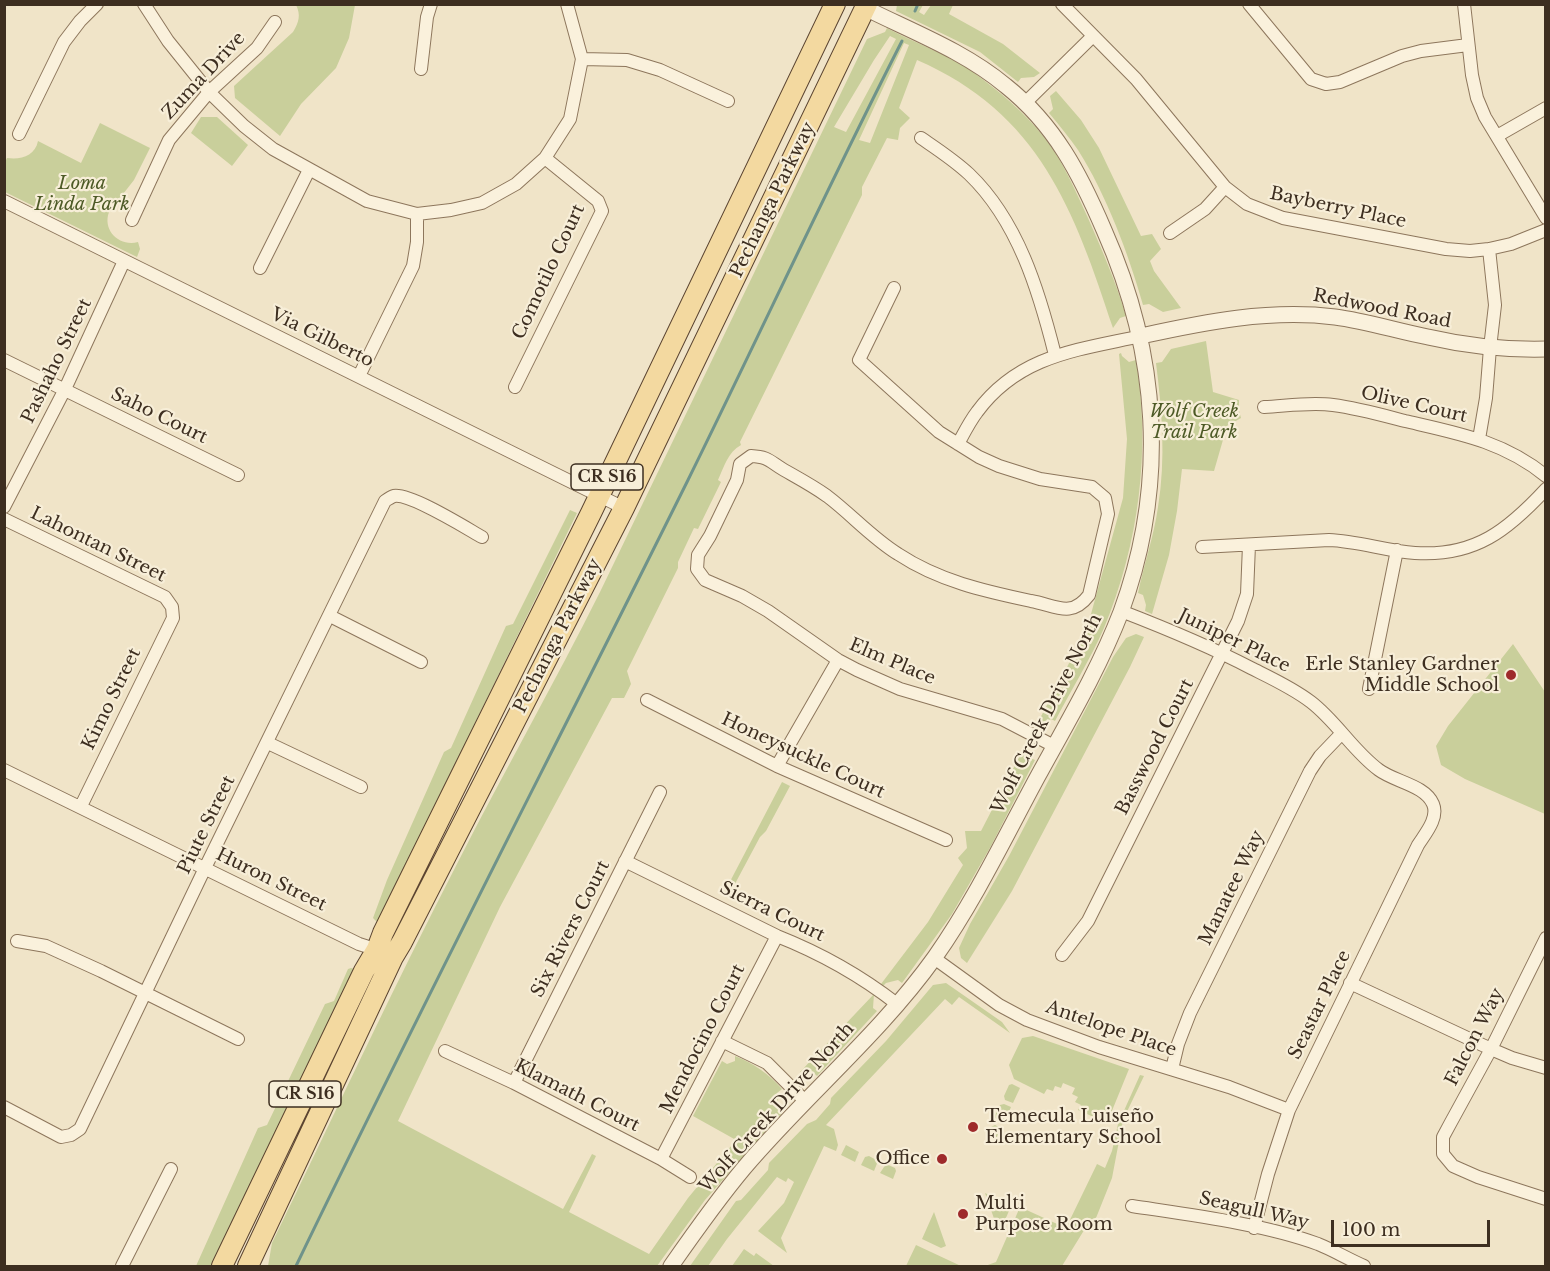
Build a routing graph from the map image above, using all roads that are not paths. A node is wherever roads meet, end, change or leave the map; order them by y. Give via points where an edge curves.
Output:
1 (97, 4) edge
2 (144, 4) edge
3 (431, 4) edge
4 (567, 4) edge
5 (835, 4) edge
6 (1062, 4) edge
7 (1249, 4) edge
8 (1464, 4) edge
9 (863, 6) edge
10 (275, 22) dead end
11 (1093, 36) junction
12 (1468, 45) junction
13 (582, 59) junction
14 (421, 69) dead end
15 (209, 92) junction
16 (728, 100) dead end
17 (1025, 103) junction
18 (1545, 108) edge
19 (19, 134) dead end
20 (1497, 136) junction
21 (921, 138) dead end
22 (545, 158) junction
23 (309, 170) junction
24 (1225, 188) junction
25 (4, 201) edge
26 (417, 214) junction
27 (1545, 218) edge
28 (132, 220) dead end
29 (1545, 230) edge
30 (1170, 233) dead end
31 (1490, 249) junction
32 (124, 261) junction
33 (260, 268) dead end
34 (894, 288) dead end
35 (1141, 336) junction
36 (1490, 348) junction
37 (1545, 349) edge
38 (1055, 355) junction
39 (4, 360) edge
40 (359, 376) junction
41 (515, 387) dead end
42 (64, 389) junction
43 (1264, 407) dead end
44 (1479, 439) junction
45 (958, 444) junction
46 (238, 475) dead end
47 (1545, 476) edge
48 (1545, 489) edge
49 (599, 494) junction
50 (4, 507) edge
51 (624, 508) junction
52 (4, 519) edge
53 (482, 537) dead end
54 (1249, 545) junction
55 (1202, 547) dead end
56 (1397, 550) junction
57 (172, 607) joint
58 (1121, 611) junction
59 (330, 616) junction
60 (1222, 653) junction
61 (838, 660) junction
62 (421, 662) dead end
63 (1369, 689) dead end
64 (647, 700) dead end
65 (1342, 733) junction
66 (268, 743) junction
67 (1054, 746) junction
68 (777, 766) junction
69 (4, 770) edge
70 (361, 787) dead end
71 (660, 792) dead end
72 (1434, 805) joint
73 (81, 806) junction
74 (946, 840) dead end
75 (625, 861) junction
76 (205, 868) junction
77 (777, 936) junction
78 (1545, 938) edge
79 (17, 941) dead end
80 (385, 953) junction
81 (1062, 955) dead end
82 (934, 958) junction
83 (1350, 983) junction
84 (146, 994) junction
85 (897, 1004) junction
86 (238, 1039) dead end
87 (722, 1041) junction
88 (1491, 1049) junction
89 (445, 1051) dead end
90 (1545, 1068) edge
91 (1172, 1069) junction
92 (514, 1083) junction
93 (806, 1102) junction
94 (4, 1107) edge
95 (1289, 1110) junction
96 (661, 1159) junction
97 (171, 1169) dead end
98 (690, 1177) dead end
99 (1545, 1199) edge
100 (1132, 1206) dead end
101 (1254, 1228) junction
102 (122, 1266) edge
103 (222, 1266) edge
104 (248, 1266) edge
105 (671, 1266) edge
106 (1364, 1266) edge

1 - 19 street via 64,42
2 - 15 street via 168,42
3 - 14 street
4 - 13 street
5 - 49 main road, Pechanga Parkway / CR S16
6 - 11 street, Bayberry Place
7 - 12 street via 1311,79 1326,84 1402,56
8 - 12 street
9 - 17 street, Wolf Creek Drive North via 957,52
9 - 51 main road, Pechanga Parkway / CR S16
10 - 15 street, Zuma Drive via 257,48
11 - 17 street
11 - 24 street, Bayberry Place via 1143,87
12 - 20 street via 1478,98
13 - 16 street via 627,60
13 - 22 street via 570,119
15 - 23 street via 244,126
15 - 28 street, Zuma Drive via 169,140
17 - 35 street, Wolf Creek Drive North via 1058,140 1077,171 1112,247
18 - 20 street
20 - 27 street
21 - 38 street via 969,174 998,208 1031,276
22 - 26 street via 516,184 482,203
22 - 41 street, Comotilo Court via 598,201 602,211
23 - 26 street via 368,201
23 - 33 street
24 - 30 street via 1205,209
24 - 31 street, Bayberry Place via 1247,204 1284,218 1446,249
25 - 32 street, Via Gilberto
26 - 40 street via 413,266
29 - 31 street, Bayberry Place
31 - 36 street via 1495,285
32 - 40 street, Via Gilberto
32 - 42 street, Pashaho Street
34 - 45 street via 859,360 939,432
35 - 36 street, Redwood Road via 1204,322 1301,314 1336,317
35 - 38 street
35 - 58 street, Wolf Creek Drive North via 1150,394 1151,465 1141,543
36 - 37 street, Redwood Road
36 - 44 street
38 - 45 street via 1031,365 997,389 976,413
39 - 42 street, Saho Court
40 - 49 street, Via Gilberto
42 - 46 street, Saho Court
42 - 50 street, Pashaho Street
43 - 44 street, Olive Court via 1332,405
44 - 47 street, Olive Court via 1506,449
45 - 61 street, Elm Place via 999,466 1040,479 1092,487 1105,498 1108,514 1089,595 1081,605 1064,609 941,578 884,545 821,491 765,456 751,456 740,464 699,555 697,569 705,580 768,610
48 - 56 street via 1520,517 1480,542 1438,553
49 - 51 street, Via Gilberto
49 - 80 main road, Pechanga Parkway / CR S16 via 382,933
51 - 80 main road, Pechanga Parkway / CR S16 via 402,942
52 - 57 street, Lahontan Street via 165,597
53 - 59 street, Piute Street via 408,499 395,496 385,501
54 - 55 street
54 - 56 street via 1329,540
54 - 60 street, Basswood Court via 1247,594
56 - 63 street
57 - 73 street, Kimo Street via 173,618
58 - 60 street, Juniper Place
58 - 67 street, Wolf Creek Drive North
59 - 62 street
59 - 66 street, Piute Street
60 - 65 street, Juniper Place via 1311,702
60 - 81 street, Basswood Court via 1088,921
61 - 67 street, Elm Place via 900,689 1002,719
61 - 68 street
64 - 68 street, Honeysuckle Court
65 - 72 street, Juniper Place via 1372,765 1425,793
65 - 91 street, Manatee Way via 1310,771 1190,1013
66 - 70 street
66 - 76 street, Piute Street
67 - 82 street, Wolf Creek Drive North via 990,868
68 - 74 street, Honeysuckle Court
69 - 73 street, Huron Street
71 - 75 street, Six Rivers Court
72 - 83 street, Seastar Place via 1433,822
73 - 76 street, Huron Street
75 - 77 street, Sierra Court
75 - 92 street, Six Rivers Court
76 - 80 street, Huron Street
76 - 84 street, Piute Street
77 - 85 street, Sierra Court via 864,979
77 - 87 street, Mendocino Court
78 - 88 street, Falcon Way
79 - 84 street via 46,946
80 - 103 main road, Pechanga Parkway / CR S16 via 364,971
80 - 104 main road, Pechanga Parkway / CR S16
82 - 85 street, Wolf Creek Drive North
82 - 91 street, Antelope Place via 999,1005 1028,1020
83 - 88 street
83 - 95 street, Seastar Place
84 - 86 street
84 - 94 street, Piute Street via 80,1129 61,1137
85 - 93 street, Wolf Creek Drive North
87 - 93 street via 766,1063
87 - 96 street, Mendocino Court
88 - 90 street
88 - 99 street, Falcon Way via 1443,1137 1443,1154 1453,1166
89 - 92 street, Klamath Court
91 - 95 street, Antelope Place
92 - 96 street, Klamath Court
93 - 105 street, Wolf Creek Drive North via 745,1167
95 - 101 street, Seastar Place
96 - 98 street, Klamath Court
97 - 102 street
100 - 101 street, Seagull Way
101 - 106 street, Seagull Way via 1320,1245

